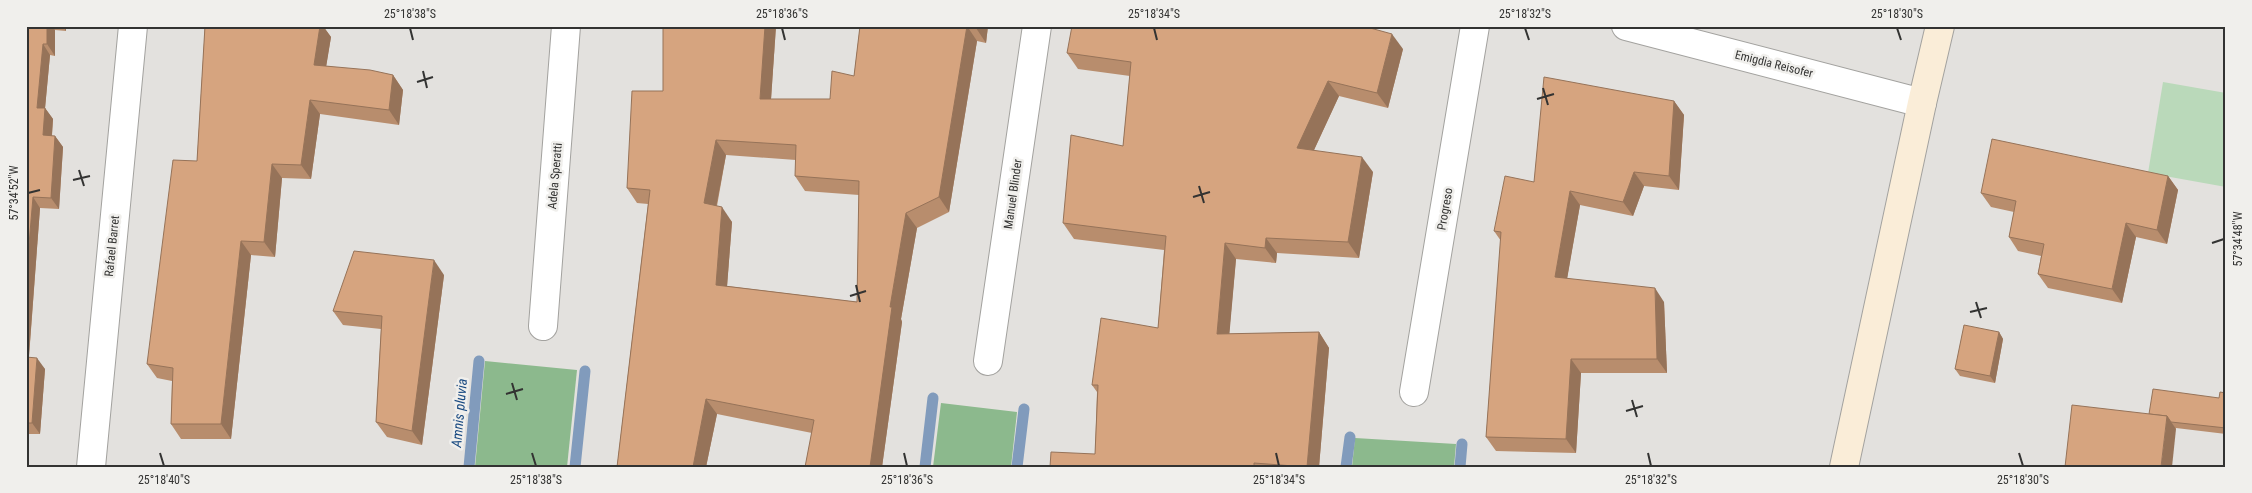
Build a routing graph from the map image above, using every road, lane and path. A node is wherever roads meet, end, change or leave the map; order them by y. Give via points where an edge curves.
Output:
1 (133, 26) edge
2 (566, 26) edge
3 (1037, 26) edge
4 (1475, 26) edge
5 (1626, 26) edge
6 (1940, 26) edge
7 (1922, 103) junction
8 (543, 326) dead end
9 (988, 361) dead end
10 (1414, 392) dead end
11 (91, 467) edge
12 (1844, 467) edge

1 - 11 street, Rafael Barret
2 - 8 street, Adela Speratti
3 - 9 street, Manuel Blinder
4 - 10 street, Progreso
5 - 7 street, Emigdia Reisofer
6 - 7 street
7 - 12 street

